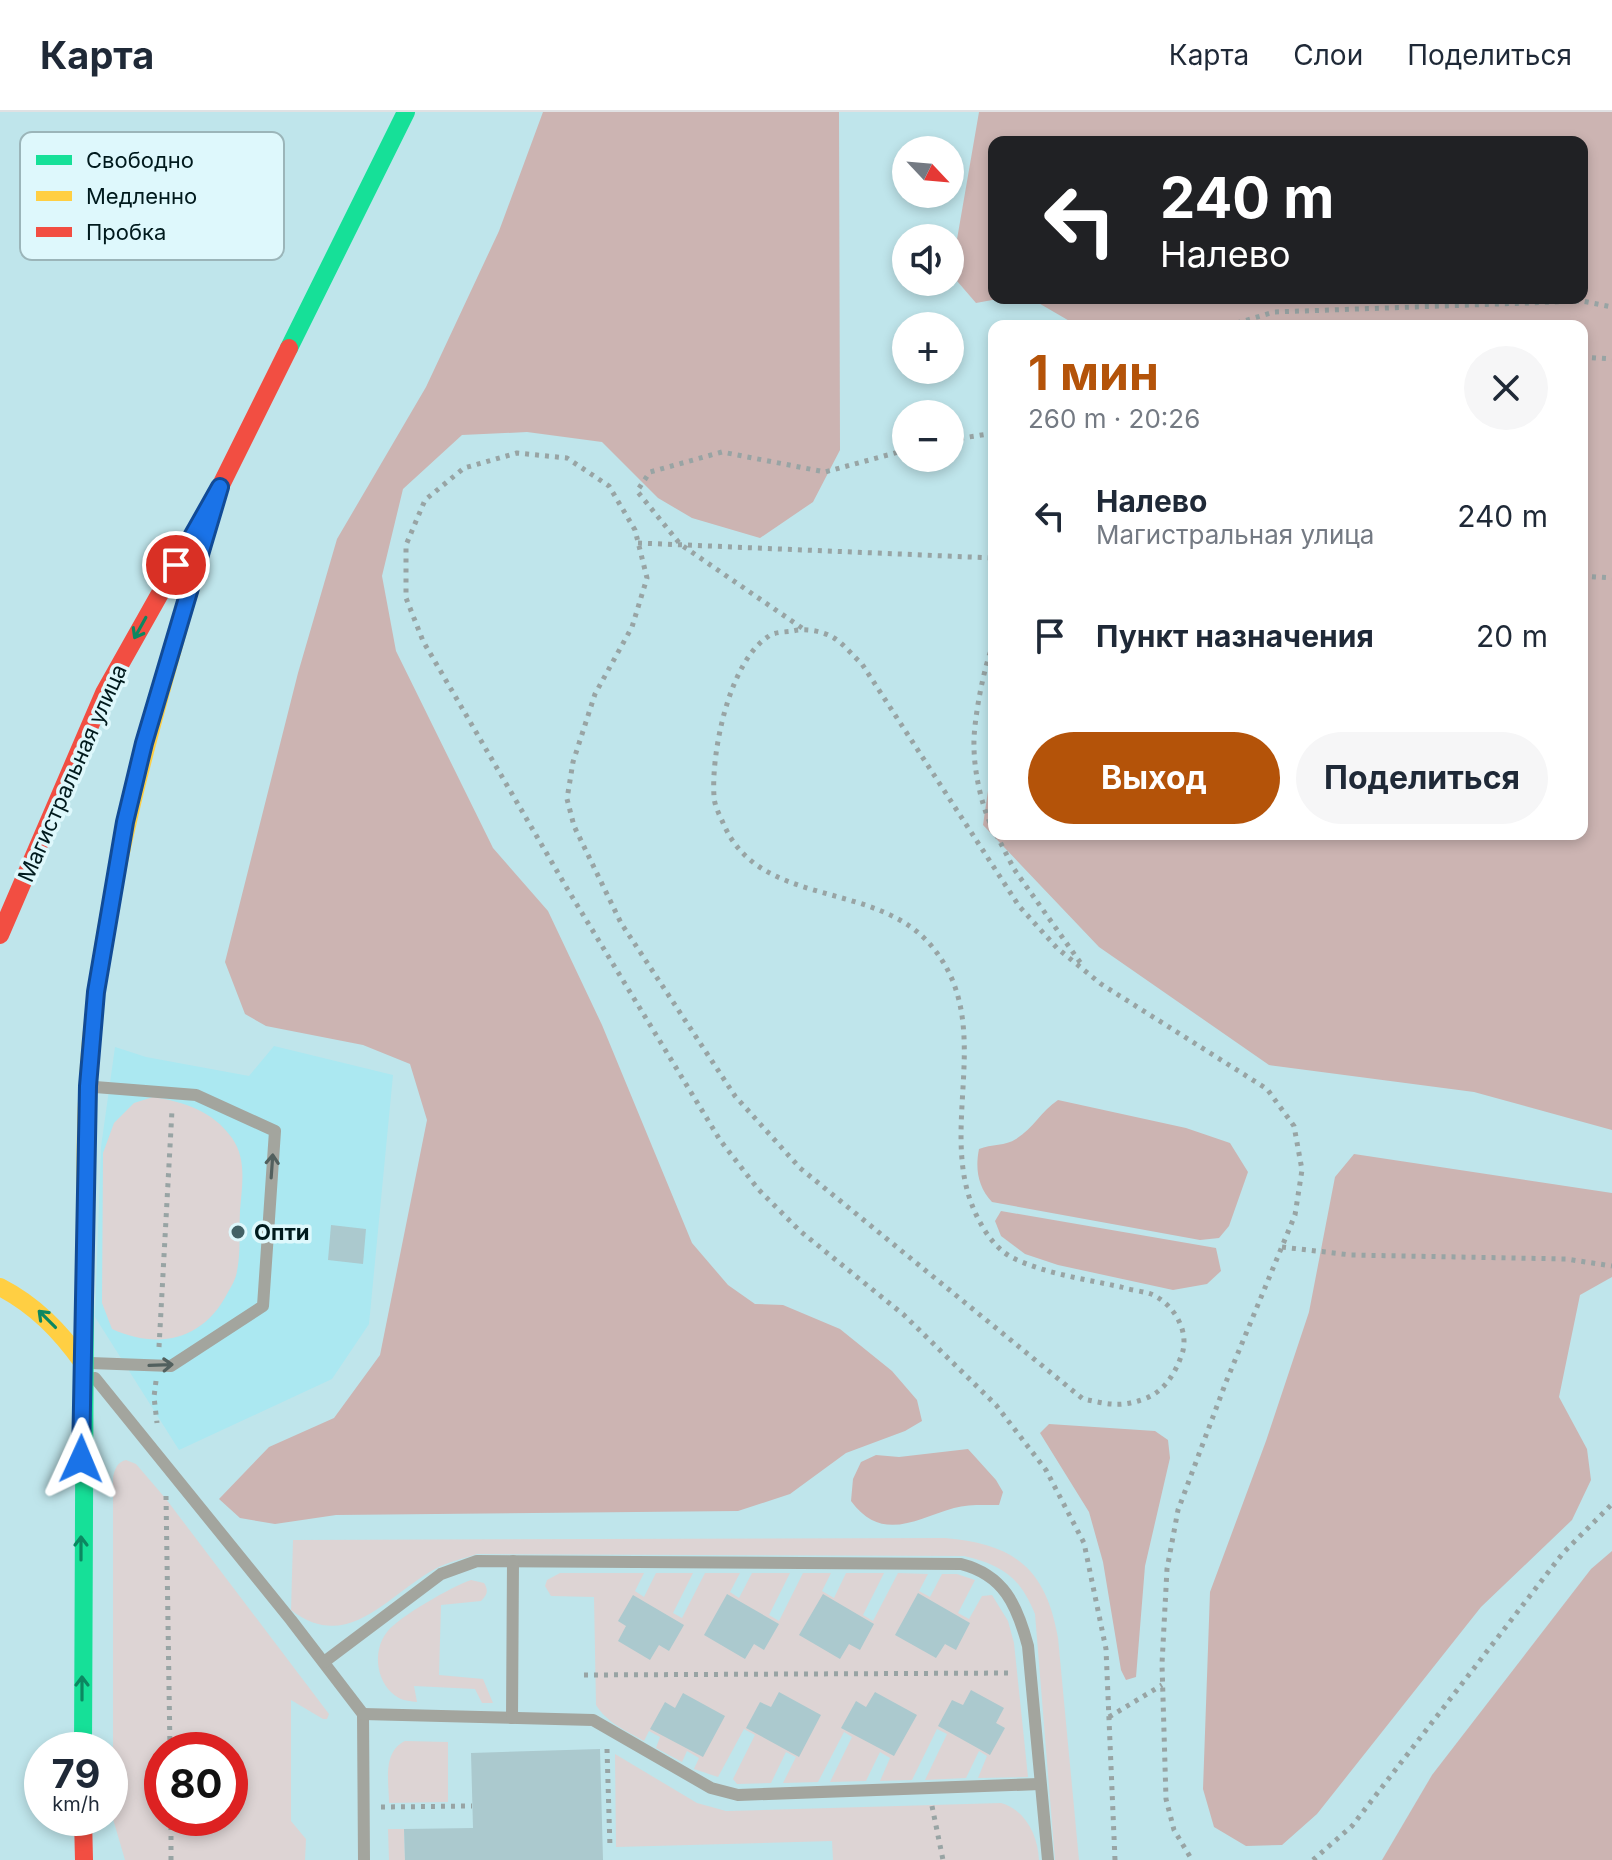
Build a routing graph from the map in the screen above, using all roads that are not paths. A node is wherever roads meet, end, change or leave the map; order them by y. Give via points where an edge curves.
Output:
1 (406, 112) edge
2 (220, 487) junction
3 (0, 935) edge
4 (88, 1086) junction
5 (0, 1287) edge
6 (83, 1363) junction
7 (513, 1561) junction
8 (324, 1662) junction
9 (363, 1714) junction
10 (512, 1718) junction
11 (83, 1732) edge
12 (1040, 1784) junction
13 (83, 1836) edge
14 (84, 1860) edge
15 (364, 1860) edge
16 (1048, 1860) edge

1 - 2 highway, Магистральная улица
2 -> 3 highway, Магистральная улица via 104,693
2 - 4 highway, Магистральная улица via 125,822 96,992
4 - 6 highway, Магистральная улица
6 -> 4 lane via 171,1366 263,1306 275,1131 196,1095
6 -> 5 highway via 38,1310
6 - 8 lane
11 -> 6 highway, Магистральная улица
7 - 8 lane via 477,1561 441,1574
7 - 10 lane
7 - 12 lane via 961,1564 983,1570 1008,1593 1024,1632
8 - 9 lane
9 - 10 lane
9 - 15 lane
10 - 12 lane via 593,1720 711,1788 738,1795
12 - 16 lane
13 - 14 highway

